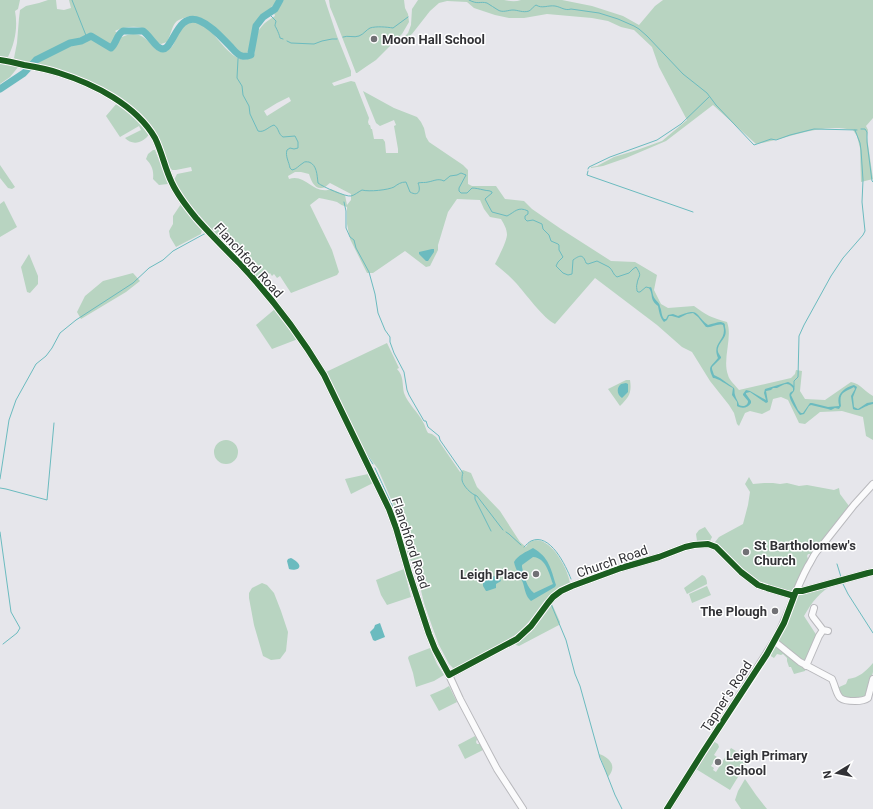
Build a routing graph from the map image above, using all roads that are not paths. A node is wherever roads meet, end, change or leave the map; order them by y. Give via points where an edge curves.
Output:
1 (0, 60) edge
2 (873, 484) edge
3 (873, 572) edge
4 (795, 594) junction
5 (814, 608) dead end
6 (774, 641) junction
7 (806, 666) junction
8 (449, 675) junction
9 (873, 679) edge
10 (523, 809) edge
11 (667, 809) edge

1 - 8 street, Flanchford Road via 59,72 91,85 127,107 154,137 172,184 184,202 270,297 297,332 331,389 389,508 429,634
2 - 4 street, Tapner's Road via 814,553
3 - 4 street
4 - 6 street, Tapner's Road
4 - 8 street, Church Road via 758,585 712,545 685,547 561,591 517,639
5 - 7 street via 810,615 826,630 819,636
6 - 7 street
6 - 11 street, Tapner's Road
7 - 9 street via 832,679 839,696 847,701 866,700
8 - 10 street, Flanchford Road via 497,770

